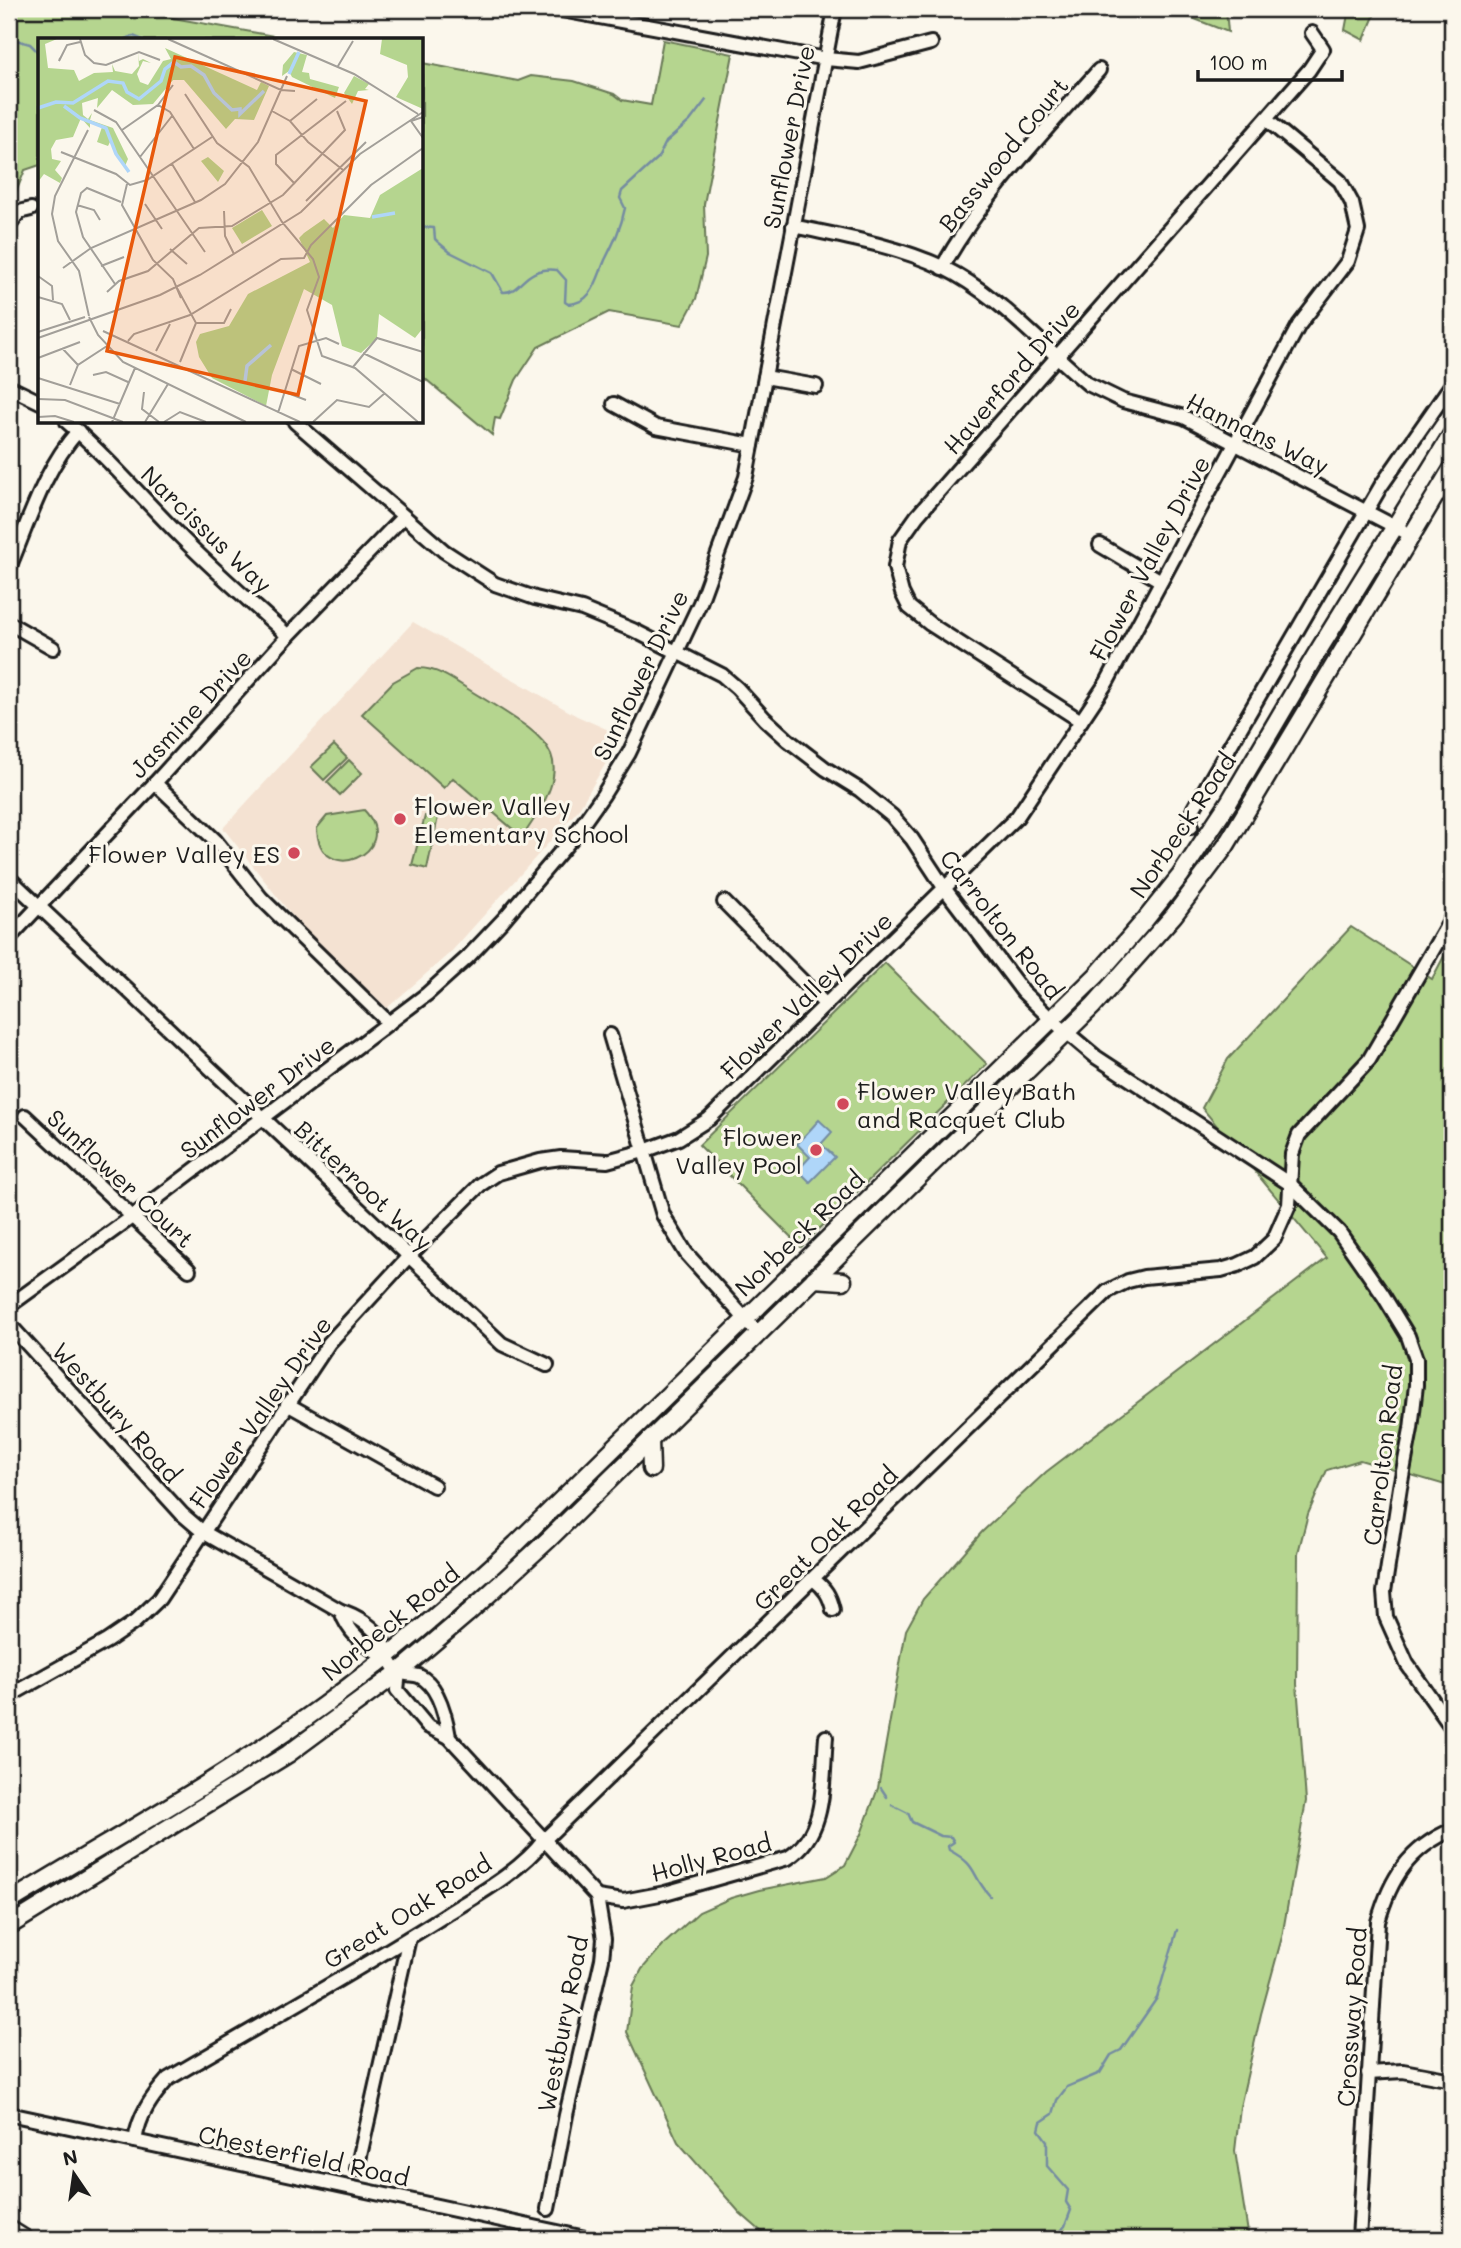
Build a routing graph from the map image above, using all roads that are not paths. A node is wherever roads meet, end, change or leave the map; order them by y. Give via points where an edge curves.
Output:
1 (556, 9) edge
2 (835, 9) edge
3 (1312, 33) dead end
4 (930, 43) dead end
5 (826, 59) junction
6 (1099, 70) dead end
7 (1267, 120) junction
8 (31, 209) dead end
9 (9, 226) edge
10 (793, 226) junction
11 (943, 268) junction
12 (1056, 357) junction
13 (765, 377) junction
14 (1452, 384) edge
15 (816, 386) dead end
16 (9, 387) edge
17 (38, 401) edge
18 (614, 404) dead end
19 (69, 424) edge
20 (297, 424) edge
21 (78, 431) junction
22 (1452, 434) edge
23 (1234, 442) junction
24 (752, 445) junction
25 (1452, 468) edge
26 (1367, 512) junction
27 (403, 517) junction
28 (1395, 527) junction
29 (1411, 535) junction
30 (1100, 545) dead end
31 (9, 568) edge
32 (1161, 581) junction
33 (9, 623) edge
34 (288, 636) junction
35 (53, 648) dead end
36 (677, 653) junction
37 (1081, 721) junction
38 (1276, 763) junction
39 (155, 783) junction
40 (1281, 783) dead end
41 (1191, 827) dead end
42 (9, 878) edge
43 (945, 889) junction
44 (724, 902) dead end
45 (39, 907) junction
46 (1452, 917) edge
47 (9, 938) edge
48 (826, 1005) junction
49 (1052, 1020) junction
50 (388, 1023) junction
51 (1066, 1032) junction
52 (610, 1035) dead end
53 (25, 1116) dead end
54 (262, 1119) junction
55 (644, 1152) junction
56 (1290, 1184) junction
57 (132, 1217) junction
58 (409, 1256) junction
59 (189, 1270) dead end
60 (814, 1279) junction
61 (844, 1281) dead end
62 (9, 1306) edge
63 (744, 1319) junction
64 (9, 1324) edge
65 (758, 1333) junction
66 (547, 1365) dead end
67 (287, 1404) junction
68 (650, 1440) junction
69 (651, 1469) dead end
70 (434, 1486) dead end
71 (203, 1532) junction
72 (814, 1580) junction
73 (833, 1610) dead end
74 (387, 1657) junction
75 (399, 1672) junction
76 (9, 1696) edge
77 (1452, 1728) edge
78 (449, 1737) junction
79 (826, 1737) dead end
80 (1452, 1830) edge
81 (544, 1840) junction
82 (597, 1897) junction
83 (9, 1902) edge
84 (9, 1926) edge
85 (409, 1938) junction
86 (1368, 2073) junction
87 (1452, 2080) edge
88 (9, 2114) edge
89 (135, 2141) junction
90 (357, 2169) dead end
91 (548, 2209) dead end
92 (9, 2229) edge
93 (25, 2239) edge
94 (590, 2239) edge
95 (1359, 2239) edge

1 - 5 street
2 - 5 street, Sunflower Drive
3 - 7 street, Haverford Drive via 1323,49
4 - 5 street via 859,62
5 - 10 street, Sunflower Drive
6 - 11 street, Basswood Court via 981,206
7 - 12 street, Haverford Drive
7 - 23 street, Flower Valley Drive via 1340,181 1352,203 1358,230 1348,261 1299,325
8 - 9 street via 19,212
10 - 11 street, Hannans Way via 885,245
10 - 13 street, Sunflower Drive
11 - 12 street, Hannans Way via 979,290
12 - 23 street, Hannans Way via 1106,394 1184,417
12 - 37 street, Haverford Drive via 917,516 900,540 895,567 909,607
13 - 15 street
13 - 24 street, Sunflower Drive
14 - 26 street, Norbeck Road
16 - 17 street
18 - 24 street via 656,427
19 - 21 street, Narcissus Way
20 - 27 street, Carrolton Road
21 - 31 street via 51,470
21 - 34 street, Narcissus Way via 189,546
22 - 28 main road, Norbeck Road
23 - 26 street, Hannans Way
23 - 32 street, Flower Valley Drive
24 - 36 street, Sunflower Drive via 732,518
25 - 29 main road, Norbeck Road
26 - 28 street, Hannans Way
26 - 41 street, Norbeck Road via 1194,808
27 - 34 street, Jasmine Drive
27 - 36 street, Carrolton Road via 495,584 582,609
28 - 29 street, Hannans Way
28 - 49 main road, Norbeck Road via 1180,876
29 - 38 main road, Norbeck Road
30 - 32 street
32 - 37 street, Flower Valley Drive
33 - 35 street
34 - 39 street, Jasmine Drive
36 - 43 street, Carrolton Road via 722,675 788,740 892,816
36 - 50 street, Sunflower Drive via 629,752 574,836 467,958
37 - 43 street, Flower Valley Drive via 1017,817
38 - 40 main road
38 - 51 main road, Norbeck Road via 1225,847 1174,915
39 - 45 street, Jasmine Drive
39 - 50 street via 215,840 261,898
42 - 45 street, Bitterroot Way
43 - 48 street, Flower Valley Drive
43 - 49 street, Carrolton Road via 1023,992
44 - 48 street
45 - 47 street, Jasmine Drive
45 - 54 street, Bitterroot Way
46 - 56 street, Great Oak Road via 1368,1060 1299,1135
48 - 55 street, Flower Valley Drive via 709,1119
49 - 51 street, Carrolton Road
49 - 63 main road, Norbeck Road
50 - 54 street, Sunflower Drive
51 - 56 street, Carrolton Road via 1096,1057
51 - 60 main road, Norbeck Road
52 - 55 street
53 - 57 street, Sunflower Court
54 - 57 street, Sunflower Drive
54 - 58 street, Bitterroot Way
55 - 58 street, Flower Valley Drive via 607,1161 540,1161 498,1173
55 - 63 street via 663,1215 686,1253
56 - 72 street, Great Oak Road via 1289,1205 1274,1240 1255,1257 1220,1270 1144,1277 1108,1292
56 - 77 street, Carrolton Road via 1339,1233 1380,1289 1416,1359 1411,1429 1384,1592 1386,1617 1407,1664
57 - 59 street, Sunflower Court
57 - 62 street, Sunflower Drive
58 - 66 street, Bitterroot Way via 502,1344
58 - 67 street, Flower Valley Drive via 329,1343
60 - 61 main road
60 - 65 main road, Norbeck Road
63 - 65 street
63 - 74 main road, Norbeck Road via 516,1544
64 - 71 street, Westbury Road
65 - 68 main road, Norbeck Road
67 - 70 street
67 - 71 street, Flower Valley Drive
68 - 69 main road
68 - 75 main road, Norbeck Road via 548,1540
71 - 74 street, Westbury Road via 341,1611 355,1614 382,1640
71 - 76 street, Flower Valley Drive via 159,1599 135,1622
72 - 73 street via 831,1598
72 - 81 street, Great Oak Road
74 - 75 street, Westbury Road
74 - 83 main road, Norbeck Road via 235,1765
75 - 78 street, Westbury Road via 397,1690 427,1726
75 - 78 street, Westbury Road via 421,1677 431,1687 442,1706
75 - 84 main road, Norbeck Road via 288,1754
78 - 81 street, Westbury Road
79 - 82 street, Holly Road via 819,1814 801,1850 788,1858 665,1893 623,1900
80 - 86 street, Crossway Road via 1409,1858 1387,1892 1378,1922
81 - 82 street, Westbury Road
81 - 85 street, Great Oak Road via 497,1882
82 - 91 street, Westbury Road via 604,1939 602,1959
85 - 89 street, Great Oak Road via 168,2079 149,2100
85 - 90 street
86 - 87 street via 1403,2071
86 - 95 street, Crossway Road
88 - 89 street, Chesterfield Road
89 - 94 street, Chesterfield Road
92 - 93 main road

